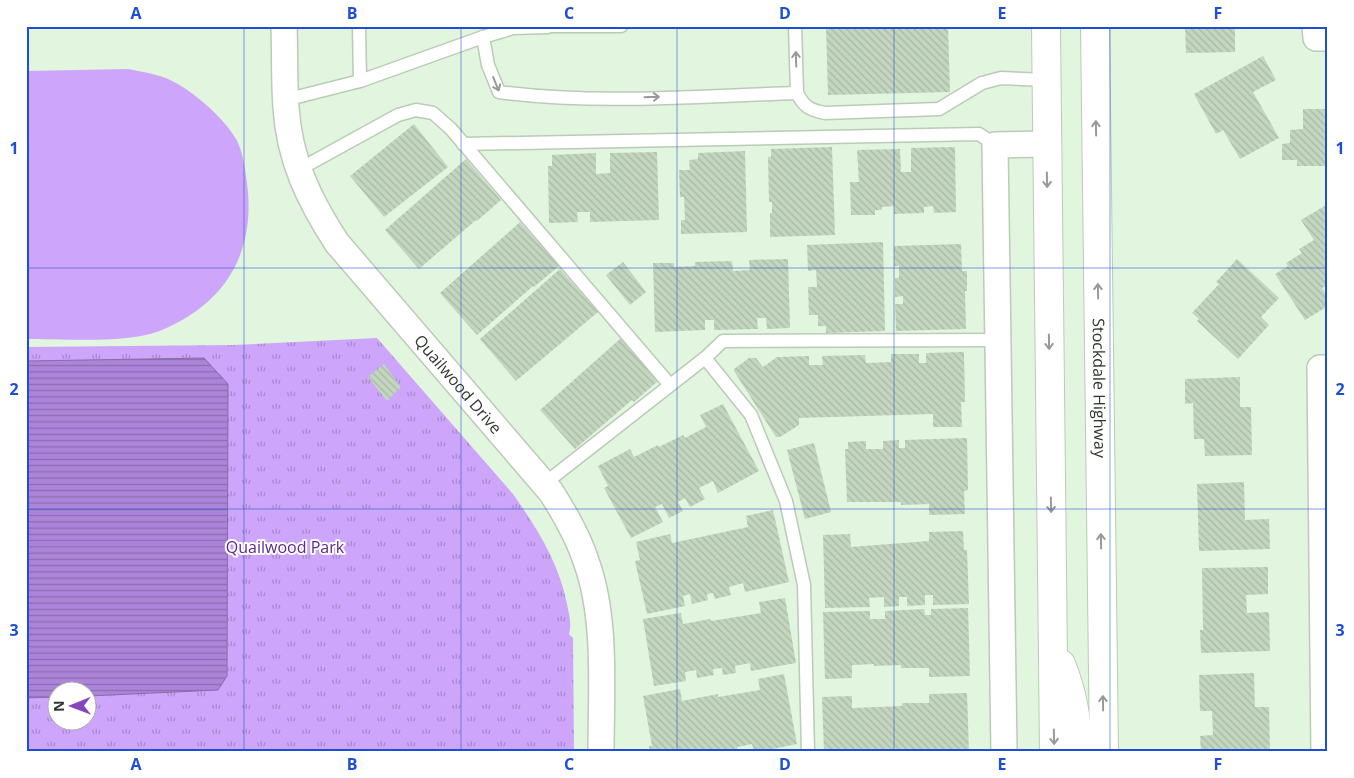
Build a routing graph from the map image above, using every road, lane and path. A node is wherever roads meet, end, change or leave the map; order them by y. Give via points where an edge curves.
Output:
1 (284, 26) edge
2 (359, 26) edge
3 (621, 26) edge
4 (795, 26) edge
5 (1046, 26) edge
6 (1095, 26) edge
7 (548, 27) edge
8 (483, 37) junction
9 (1046, 80) junction
10 (360, 81) junction
11 (797, 93) junction
12 (285, 100) junction
13 (463, 144) junction
14 (1047, 144) junction
15 (995, 145) junction
16 (298, 170) junction
17 (998, 340) junction
18 (705, 358) junction
19 (1324, 368) edge
20 (670, 385) junction
21 (544, 484) junction
22 (1053, 644) junction
23 (1326, 713) edge
24 (602, 752) edge
25 (808, 752) edge
26 (1004, 752) edge
27 (1054, 752) edge
28 (1078, 752) edge
29 (1104, 752) edge
30 (1324, 752) edge

1 - 12 street, Quailwood Drive
2 - 10 lane
3 - 7 lane
11 -> 4 lane
5 - 9 main road
29 -> 6 main road, Stockdale Highway
7 - 8 lane via 513,28
8 - 10 lane
8 -> 11 lane via 488,65 499,92 539,98 587,99
9 - 11 lane via 1001,78 982,83 939,109 825,113 812,111
9 - 14 main road
10 - 12 lane
12 - 16 street, Quailwood Drive
13 - 15 lane via 979,134
13 - 16 lane via 433,113 416,110 398,115
13 - 20 lane
14 - 15 street
14 -> 22 main road
15 - 17 street
16 - 21 street, Quailwood Drive via 317,212 337,242
17 - 18 lane via 723,341
17 - 26 street
18 - 20 lane
18 - 25 lane via 751,415 786,501 804,585
19 - 23 street
20 - 21 lane
21 - 24 street, Quailwood Drive via 570,524 587,561 596,596 600,633
22 -> 27 main road
22 - 28 main road via 1074,702
23 - 30 street

